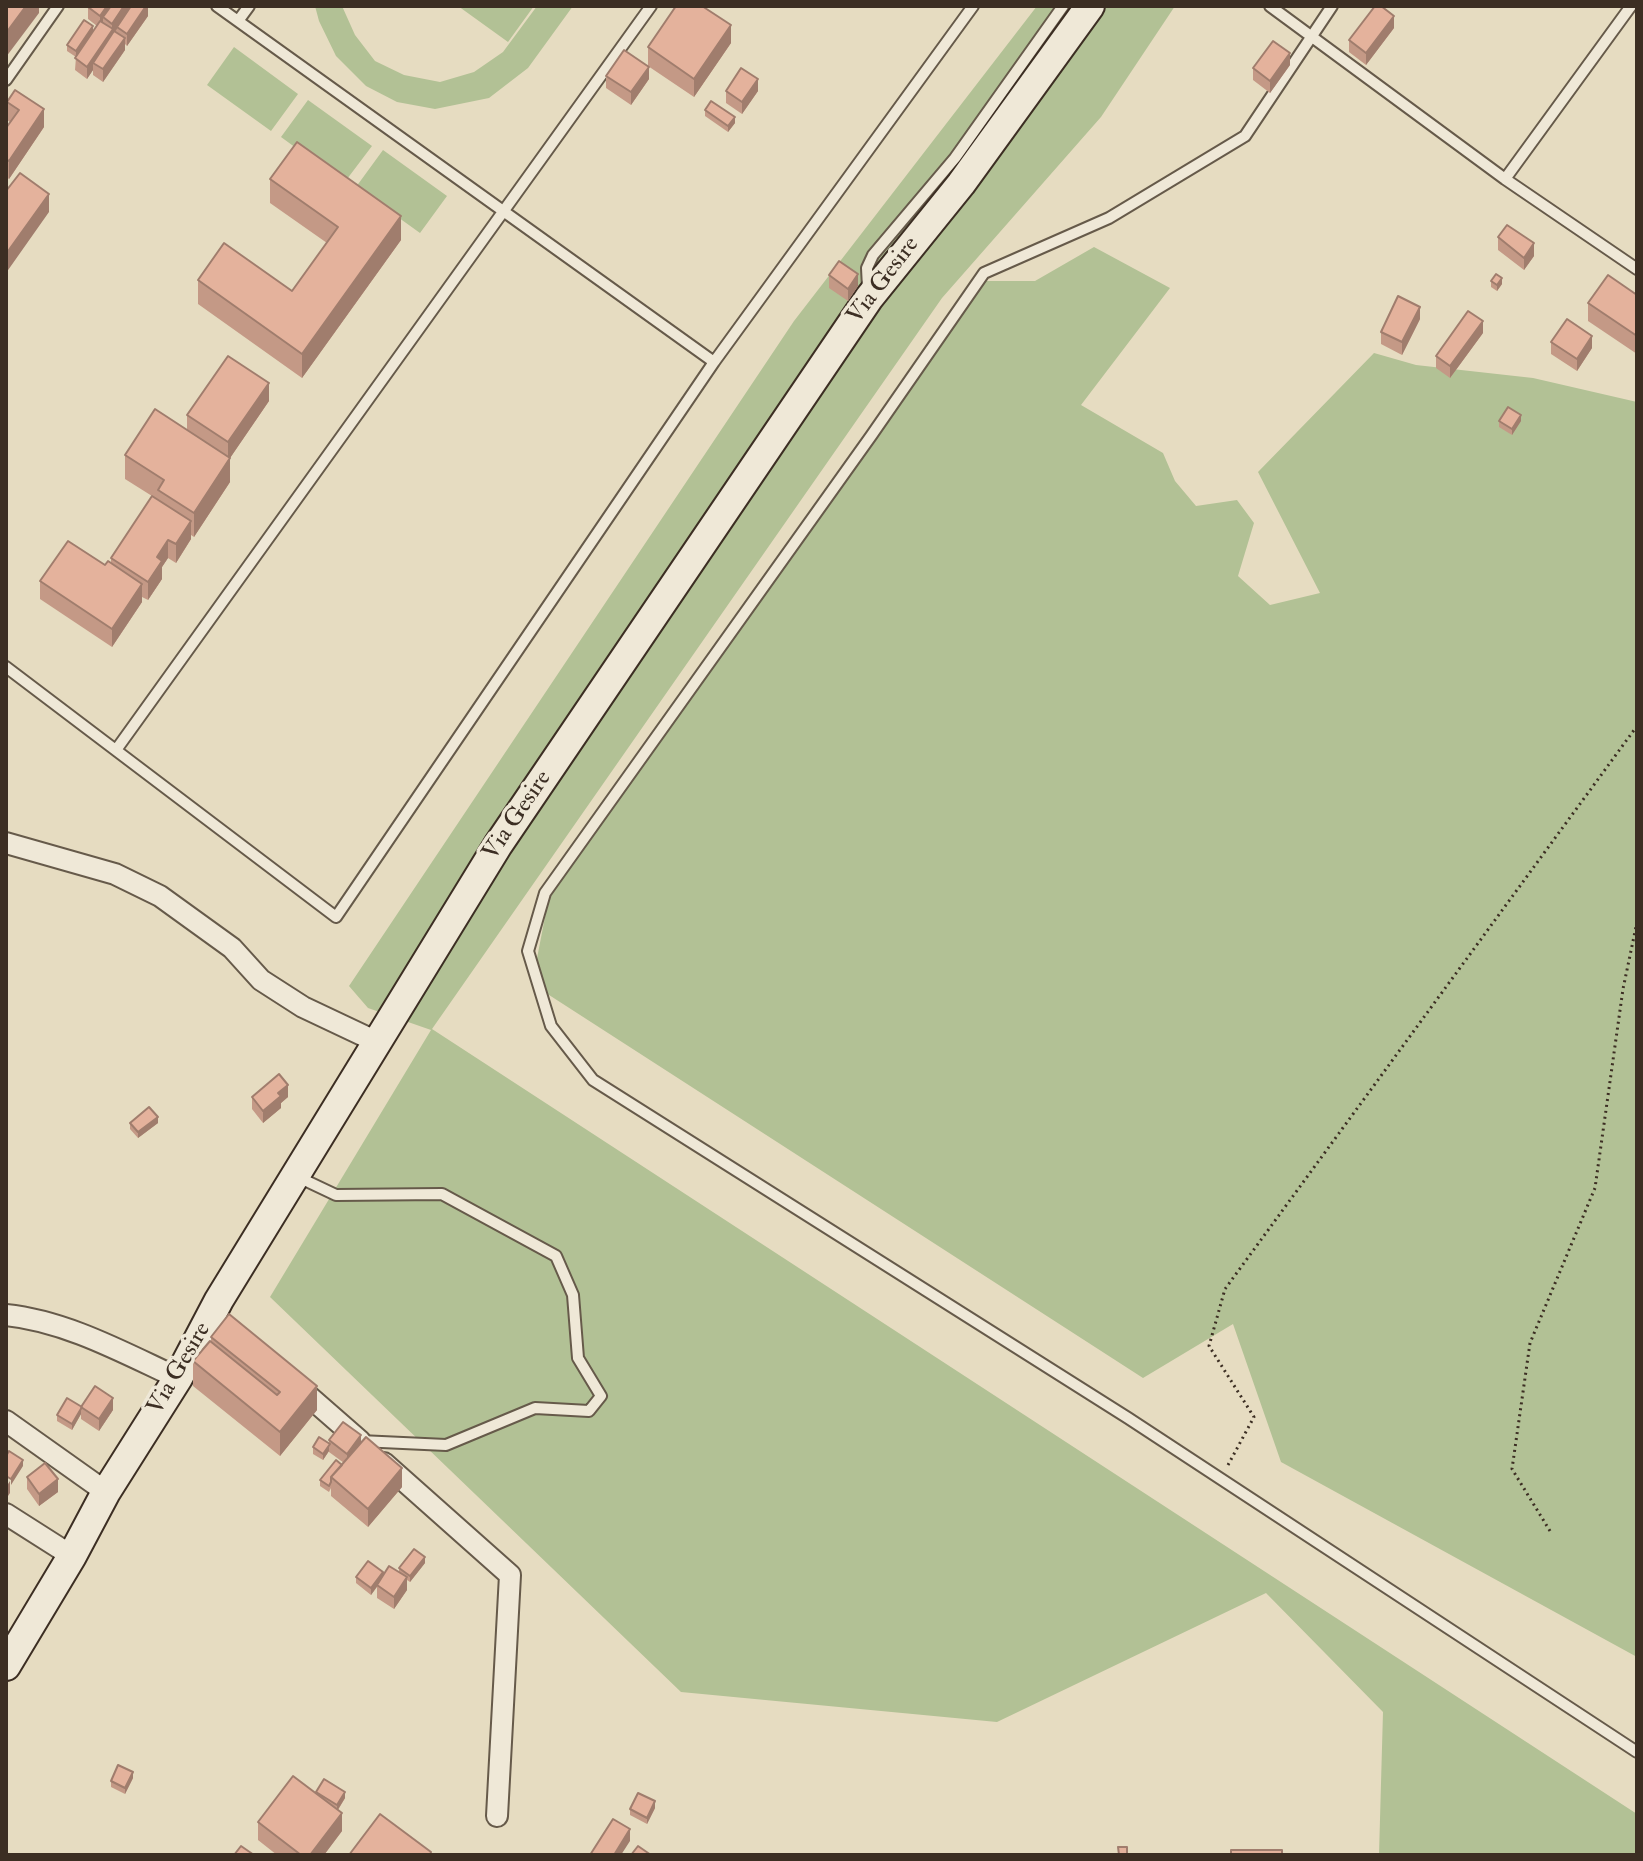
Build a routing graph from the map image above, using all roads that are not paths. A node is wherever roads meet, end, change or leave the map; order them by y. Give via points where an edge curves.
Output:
1 (58, 6) edge
2 (217, 6) edge
3 (249, 6) edge
4 (651, 6) edge
5 (973, 6) edge
6 (1063, 6) edge
7 (1090, 6) edge
8 (1270, 6) edge
9 (1332, 6) edge
10 (1631, 6) edge
11 (238, 21) junction
12 (1313, 35) junction
13 (6, 80) edge
14 (1505, 179) junction
15 (503, 211) junction
16 (1637, 269) edge
17 (869, 298) junction
18 (714, 362) junction
19 (6, 667) edge
20 (116, 750) junction
21 (6, 843) edge
22 (377, 1042) junction
23 (297, 1176) junction
24 (6, 1315) edge
25 (280, 1372) edge
26 (178, 1378) junction
27 (6, 1421) edge
28 (360, 1441) junction
29 (106, 1492) junction
30 (6, 1514) edge
31 (72, 1556) junction
32 (6, 1666) edge
33 (1637, 1752) edge
34 (497, 1816) dead end

1 - 13 lane
2 - 11 lane
3 - 11 lane
4 - 15 lane
5 - 18 lane
6 - 17 lane via 955,158 873,255 867,268
7 - 17 main road, Via Gesire via 961,184
8 - 12 lane
9 - 12 lane
10 - 14 lane
11 - 15 lane
12 - 14 lane
12 - 33 lane via 1245,136 1109,218 984,273 545,893 528,951 551,1026 593,1080 1220,1478
14 - 16 lane
15 - 18 lane
15 - 20 lane
17 - 22 main road, Via Gesire via 498,845
18 - 20 lane via 336,917
19 - 20 lane
21 - 22 street via 115,874 160,896 232,948 261,980 303,1007
22 - 23 main road, Via Gesire
23 - 26 main road, Via Gesire via 218,1318
23 - 28 lane via 336,1195 442,1194 556,1256 573,1295 578,1358 601,1396 589,1411 535,1408 446,1445
24 - 26 street via 55,1325
25 - 28 street
26 - 29 main road, Via Gesire
27 - 29 street
28 - 34 street via 510,1575
29 - 31 main road, Via Gesire
30 - 31 street
31 - 32 main road, Via Gesire

